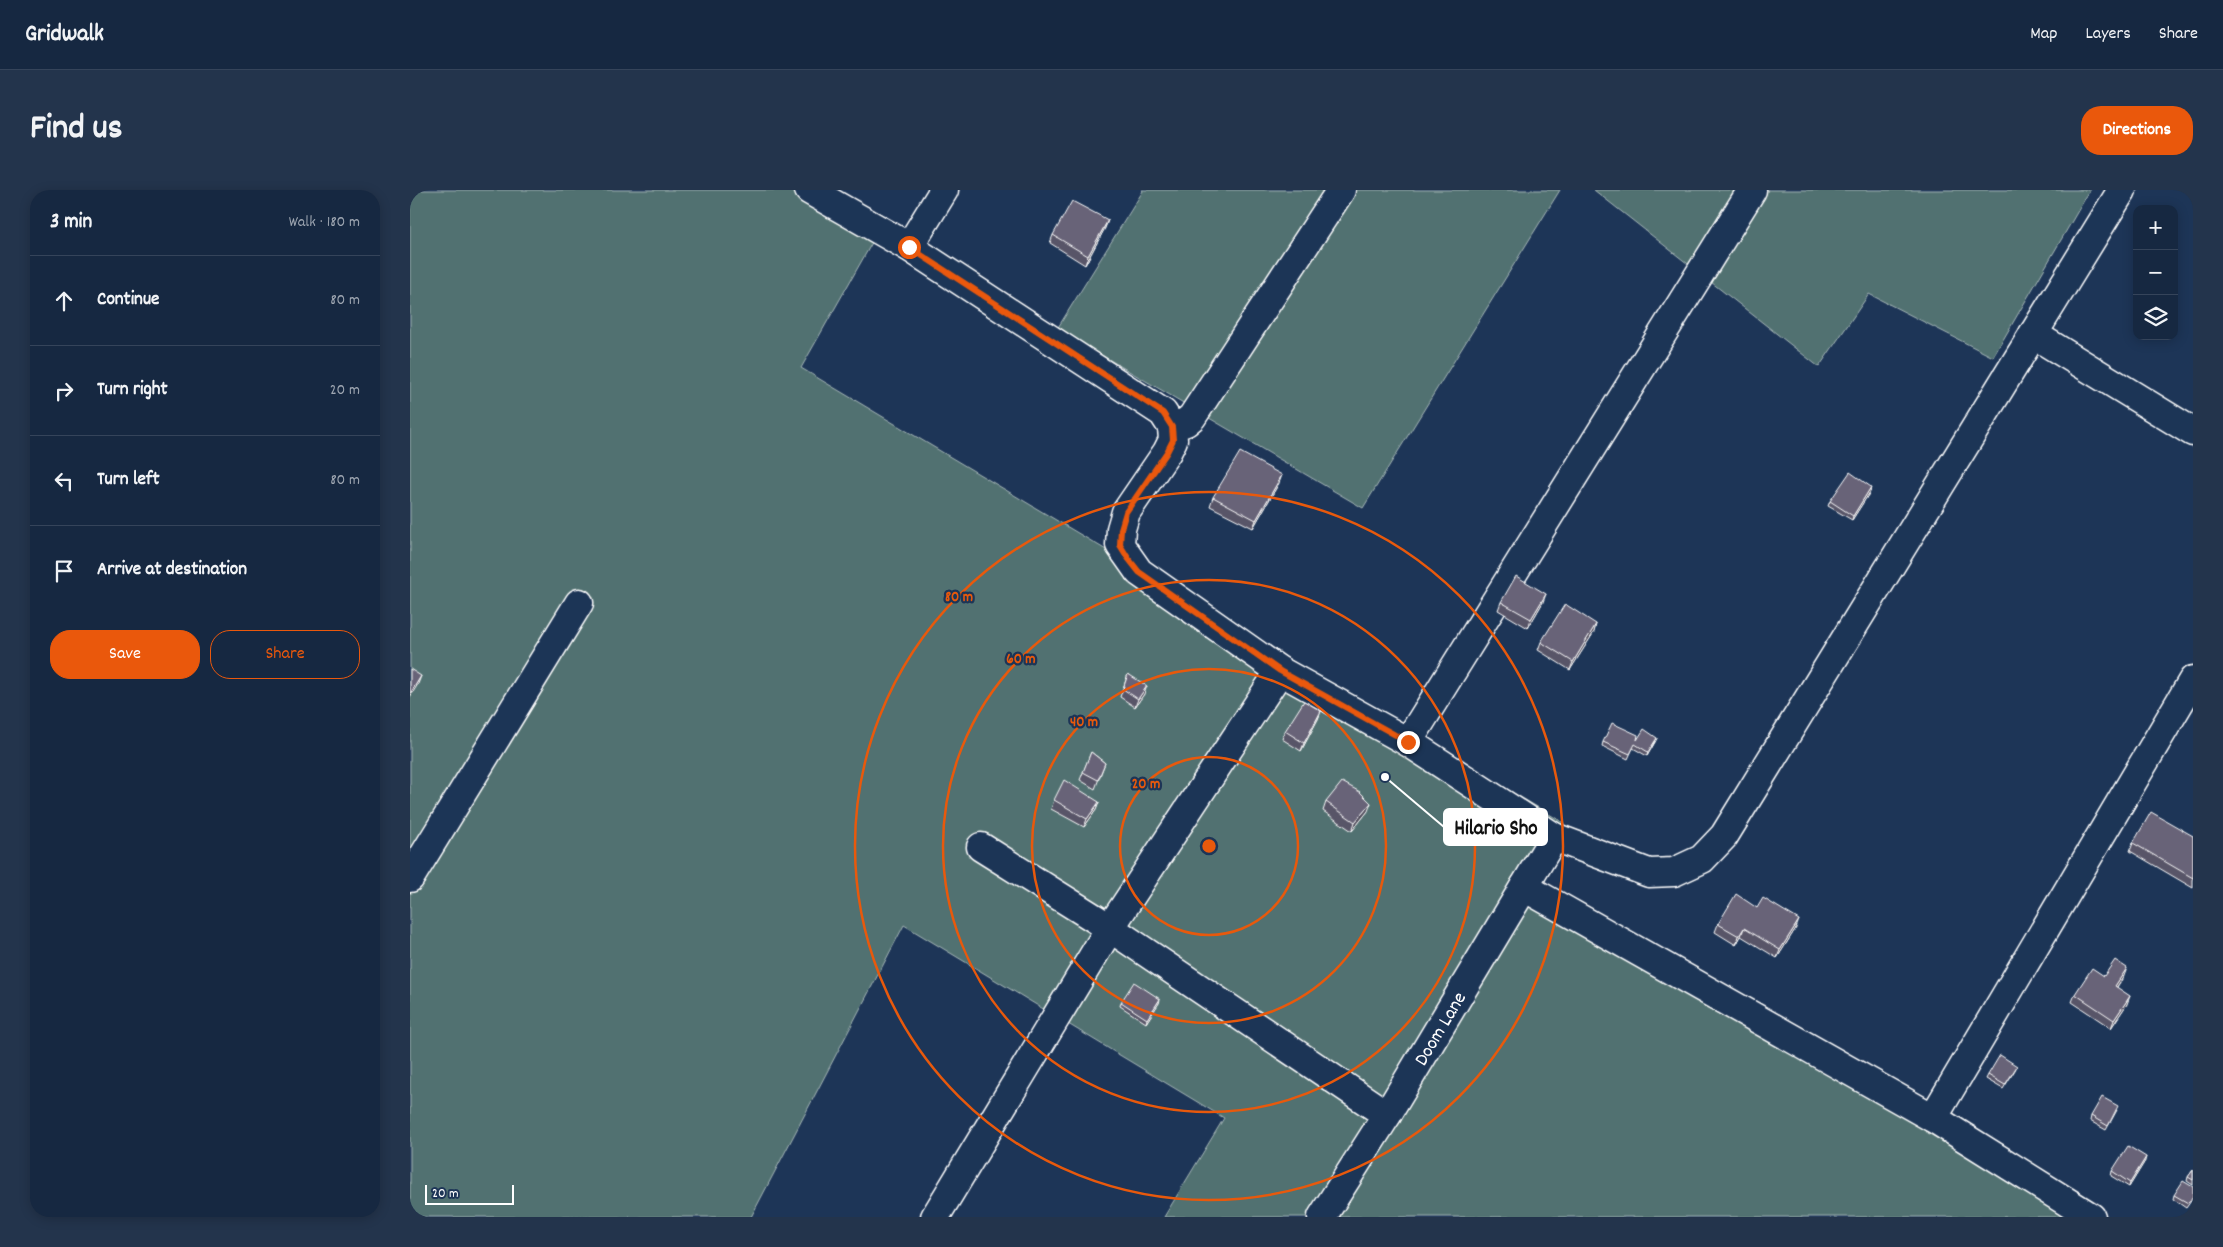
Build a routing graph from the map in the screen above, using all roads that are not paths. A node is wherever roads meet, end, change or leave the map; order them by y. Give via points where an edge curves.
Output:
1 (809, 190) edge
2 (944, 190) edge
3 (1342, 190) edge
4 (1752, 190) edge
5 (2122, 190) edge
6 (909, 247) junction
7 (2033, 334) junction
8 (1172, 427) junction
9 (2193, 432) edge
10 (579, 603) dead end
11 (1280, 671) junction
12 (2193, 680) edge
13 (1408, 742) junction
14 (1554, 837) junction
15 (980, 847) dead end
16 (410, 878) edge
17 (1524, 887) junction
18 (1110, 928) junction
19 (1387, 1115) junction
20 (1933, 1118) junction
21 (935, 1217) edge
22 (1322, 1217) edge
23 (2091, 1217) edge

1 - 6 street
2 - 6 street
3 - 8 street via 1192,417
4 - 13 street
5 - 7 street
6 - 8 street via 1163,413
7 - 9 street
7 - 14 street via 1724,836 1702,859 1674,872 1649,873
8 - 11 street via 1173,440 1167,452 1126,512 1120,545 1139,572
10 - 16 street
11 - 13 street
11 - 18 street
12 - 20 street
13 - 14 street
14 - 17 street, Doom Lane
15 - 18 street
17 - 19 street, Doom Lane
17 - 20 street
18 - 19 street
18 - 21 street
19 - 22 street, Doom Lane
20 - 23 street

